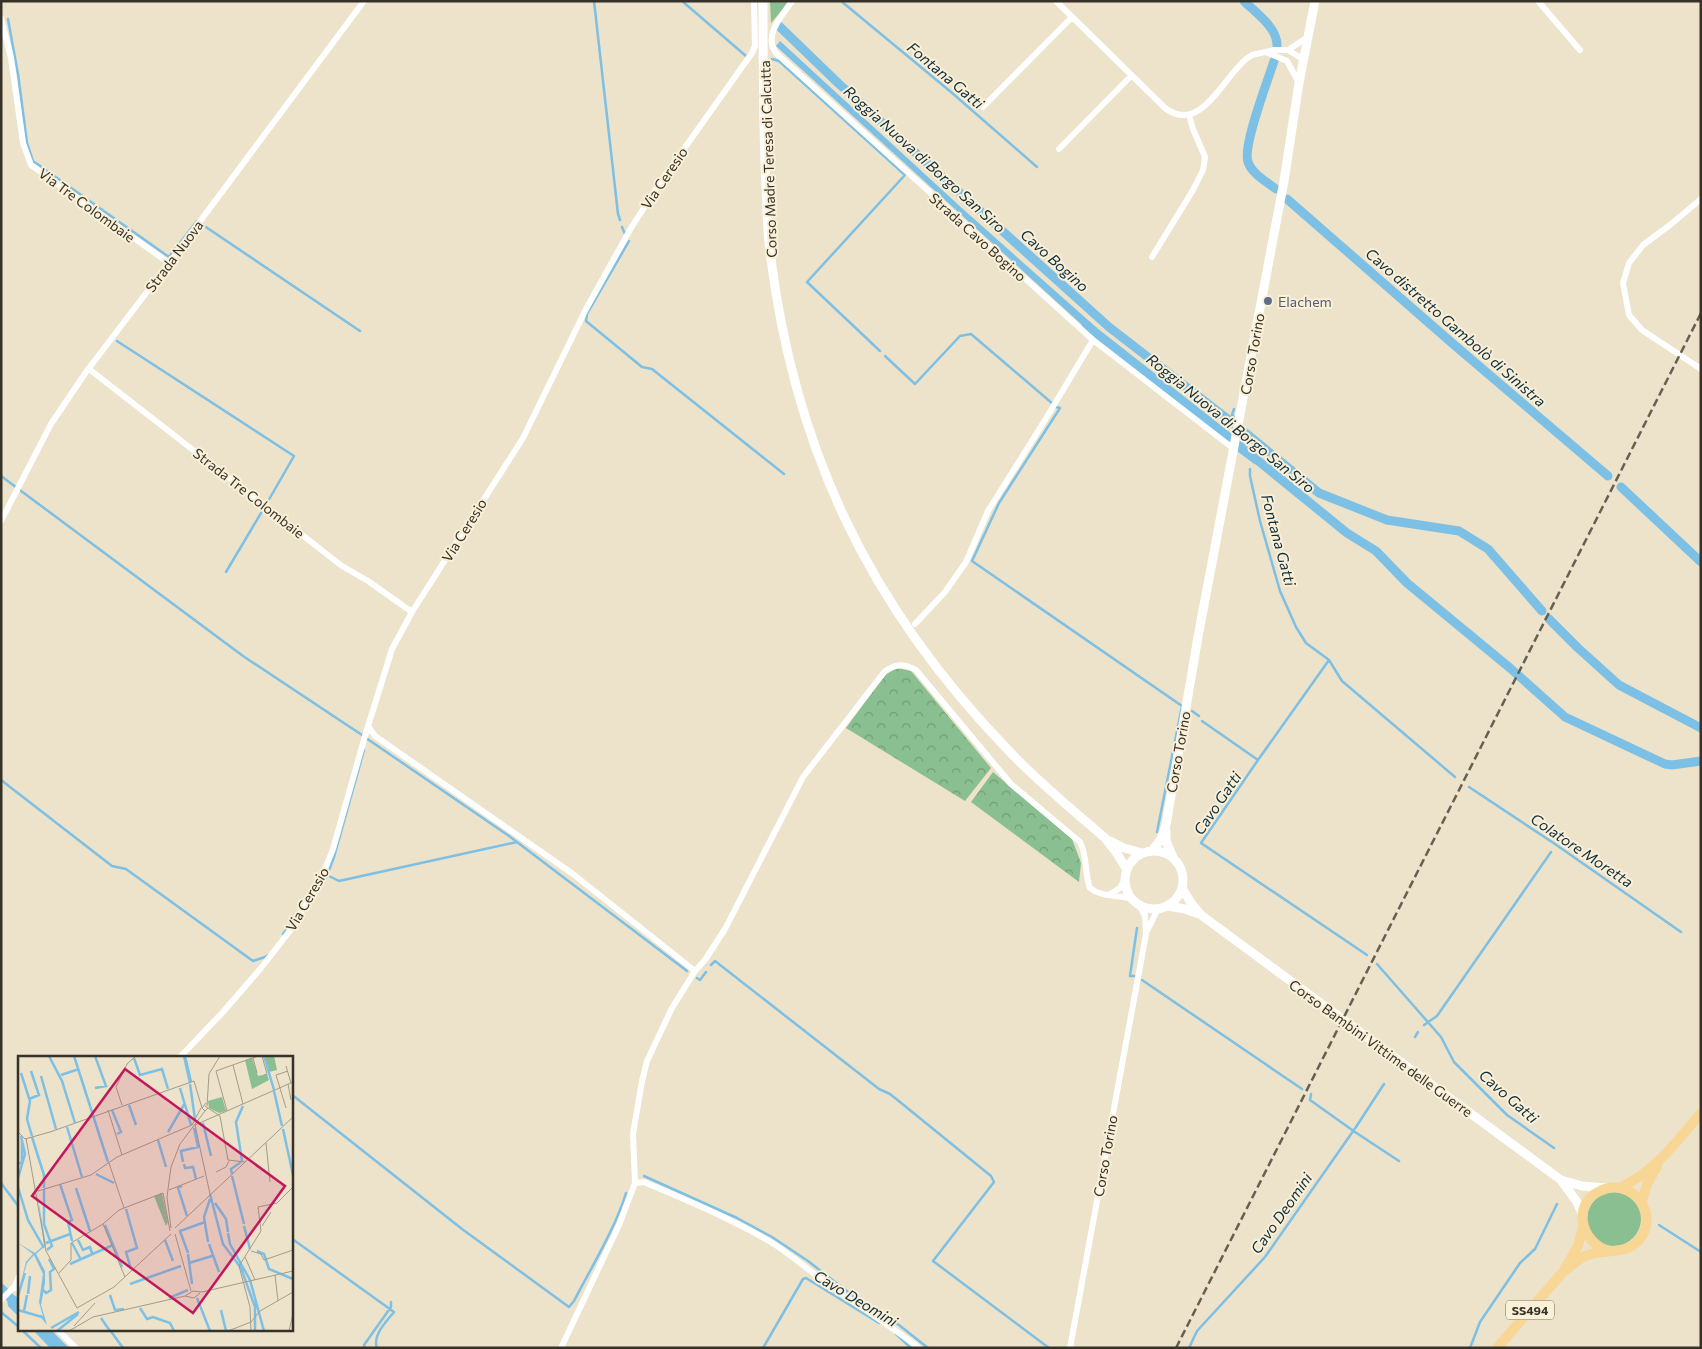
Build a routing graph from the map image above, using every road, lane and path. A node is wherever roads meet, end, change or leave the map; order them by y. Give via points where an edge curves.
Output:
1 (364, 1) edge
2 (754, 1) edge
3 (763, 1) edge
4 (792, 1) edge
5 (1056, 1) edge
6 (1315, 1) edge
7 (1538, 1) edge
8 (1072, 17) junction
9 (1, 18) edge
10 (1308, 36) junction
11 (1288, 50) junction
12 (1580, 50) dead end
13 (1268, 53) junction
14 (1304, 60) junction
15 (1287, 61) junction
16 (1131, 76) junction
17 (1299, 83) junction
18 (983, 107) dead end
19 (1189, 115) junction
20 (1059, 150) dead end
21 (1701, 199) edge
22 (1152, 257) dead end
23 (169, 263) junction
24 (1093, 340) junction
25 (89, 369) junction
26 (1701, 369) edge
27 (1234, 448) junction
28 (1, 521) edge
29 (412, 612) junction
30 (915, 624) dead end
31 (368, 726) junction
32 (1166, 825) junction
33 (1105, 838) junction
34 (1147, 852) junction
35 (1173, 857) junction
36 (1126, 874) junction
37 (1182, 888) junction
38 (1110, 894) junction
39 (1132, 899) junction
40 (1139, 905) junction
41 (1168, 906) junction
42 (1158, 909) junction
43 (1201, 915) junction
44 (1146, 934) junction
45 (695, 971) junction
46 (181, 1056) edge
47 (1701, 1113) edge
48 (1661, 1159) junction
49 (1561, 1180) junction
50 (635, 1183) junction
51 (1607, 1188) junction
52 (1619, 1188) junction
53 (1642, 1202) junction
54 (1583, 1215) junction
55 (1583, 1227) junction
56 (1609, 1251) junction
57 (1564, 1272) junction
58 (17, 1288) edge
59 (5, 1296) edge
60 (60, 1332) edge
61 (76, 1348) edge
62 (561, 1348) edge
63 (919, 1348) edge
64 (1070, 1348) edge
65 (1497, 1348) edge

1 - 23 street, Strada Nuova
2 - 29 street, Via Ceresio via 752,53 632,228 586,309 522,438
3 - 33 main road, Corso Madre Teresa di Calcutta via 768,232 779,314 798,395 834,497 887,597 943,677 1012,754
4 - 24 street, Strada Cavo Bogino via 772,30 776,52
5 - 8 street
6 - 10 main road, Corso Torino
7 - 12 street
8 - 16 street
8 - 18 street
9 - 23 street, Via Tre Colombaie via 11,58 23,143 30,165
10 - 11 street
10 - 14 main road, Corso Torino
11 - 13 street
11 - 14 street
13 - 15 street
13 - 19 street via 1246,59 1201,111
14 - 15 street
14 - 17 main road, Corso Torino
15 - 17 street
16 - 19 street via 1170,112
16 - 20 street
17 - 27 main road, Corso Torino
19 - 22 street via 1205,157 1203,170
21 - 26 street via 1643,245 1629,263 1623,282 1630,315 1642,330
23 - 25 street, Strada Nuova
24 - 27 street, Strada Cavo Bogino
24 - 30 street via 988,511 966,562 945,592
25 - 28 street, Strada Nuova via 51,424
25 - 29 street, Strada Tre Colombaie via 342,566 368,580
27 - 32 main road, Corso Torino
29 - 31 street, Via Ceresio via 392,648
31 - 45 street via 375,736 573,874
31 - 46 street, Via Ceresio via 322,879 292,928 261,968
32 - 34 main road, Corso Torino via 1161,839
32 - 35 main road, Corso Torino via 1166,841
33 - 34 main road via 1124,848
33 - 36 main road
34 - 35 main road via 1163,852
34 - 36 main road via 1133,860
35 - 37 main road via 1182,871
36 - 38 street via 1120,888
36 - 39 main road via 1127,890
37 - 41 main road
37 - 43 main road
38 - 39 street
38 - 45 street via 1100,894 1090,888 1086,856 1080,842 1011,784 916,670 900,664 885,671 803,777 725,929
39 - 40 main road
40 - 42 main road
40 - 44 street, Corso Torino via 1145,916
41 - 42 main road
41 - 43 main road
42 - 44 street, Corso Torino
43 - 49 main road, Corso Bambini Vittime delle Guerre
44 - 64 street, Corso Torino
45 - 50 street via 672,1008 647,1061 637,1102
47 - 48 main road
48 - 52 main road via 1639,1178
48 - 53 main road via 1647,1184
49 - 51 main road, Corso Bambini Vittime delle Guerre
49 - 54 main road, Corso Bambini Vittime delle Guerre
50 - 62 street
50 - 63 street via 644,1182 656,1187 771,1242
51 - 52 main road
51 - 54 main road via 1591,1198
52 - 53 main road via 1632,1192
53 - 56 main road via 1647,1219 1642,1236 1622,1251
54 - 55 main road
55 - 56 main road via 1592,1243
55 - 57 main road, SS494 via 1578,1246
56 - 57 main road, SS494 via 1586,1256
57 - 65 main road, SS494
58 - 59 street
60 - 61 street

